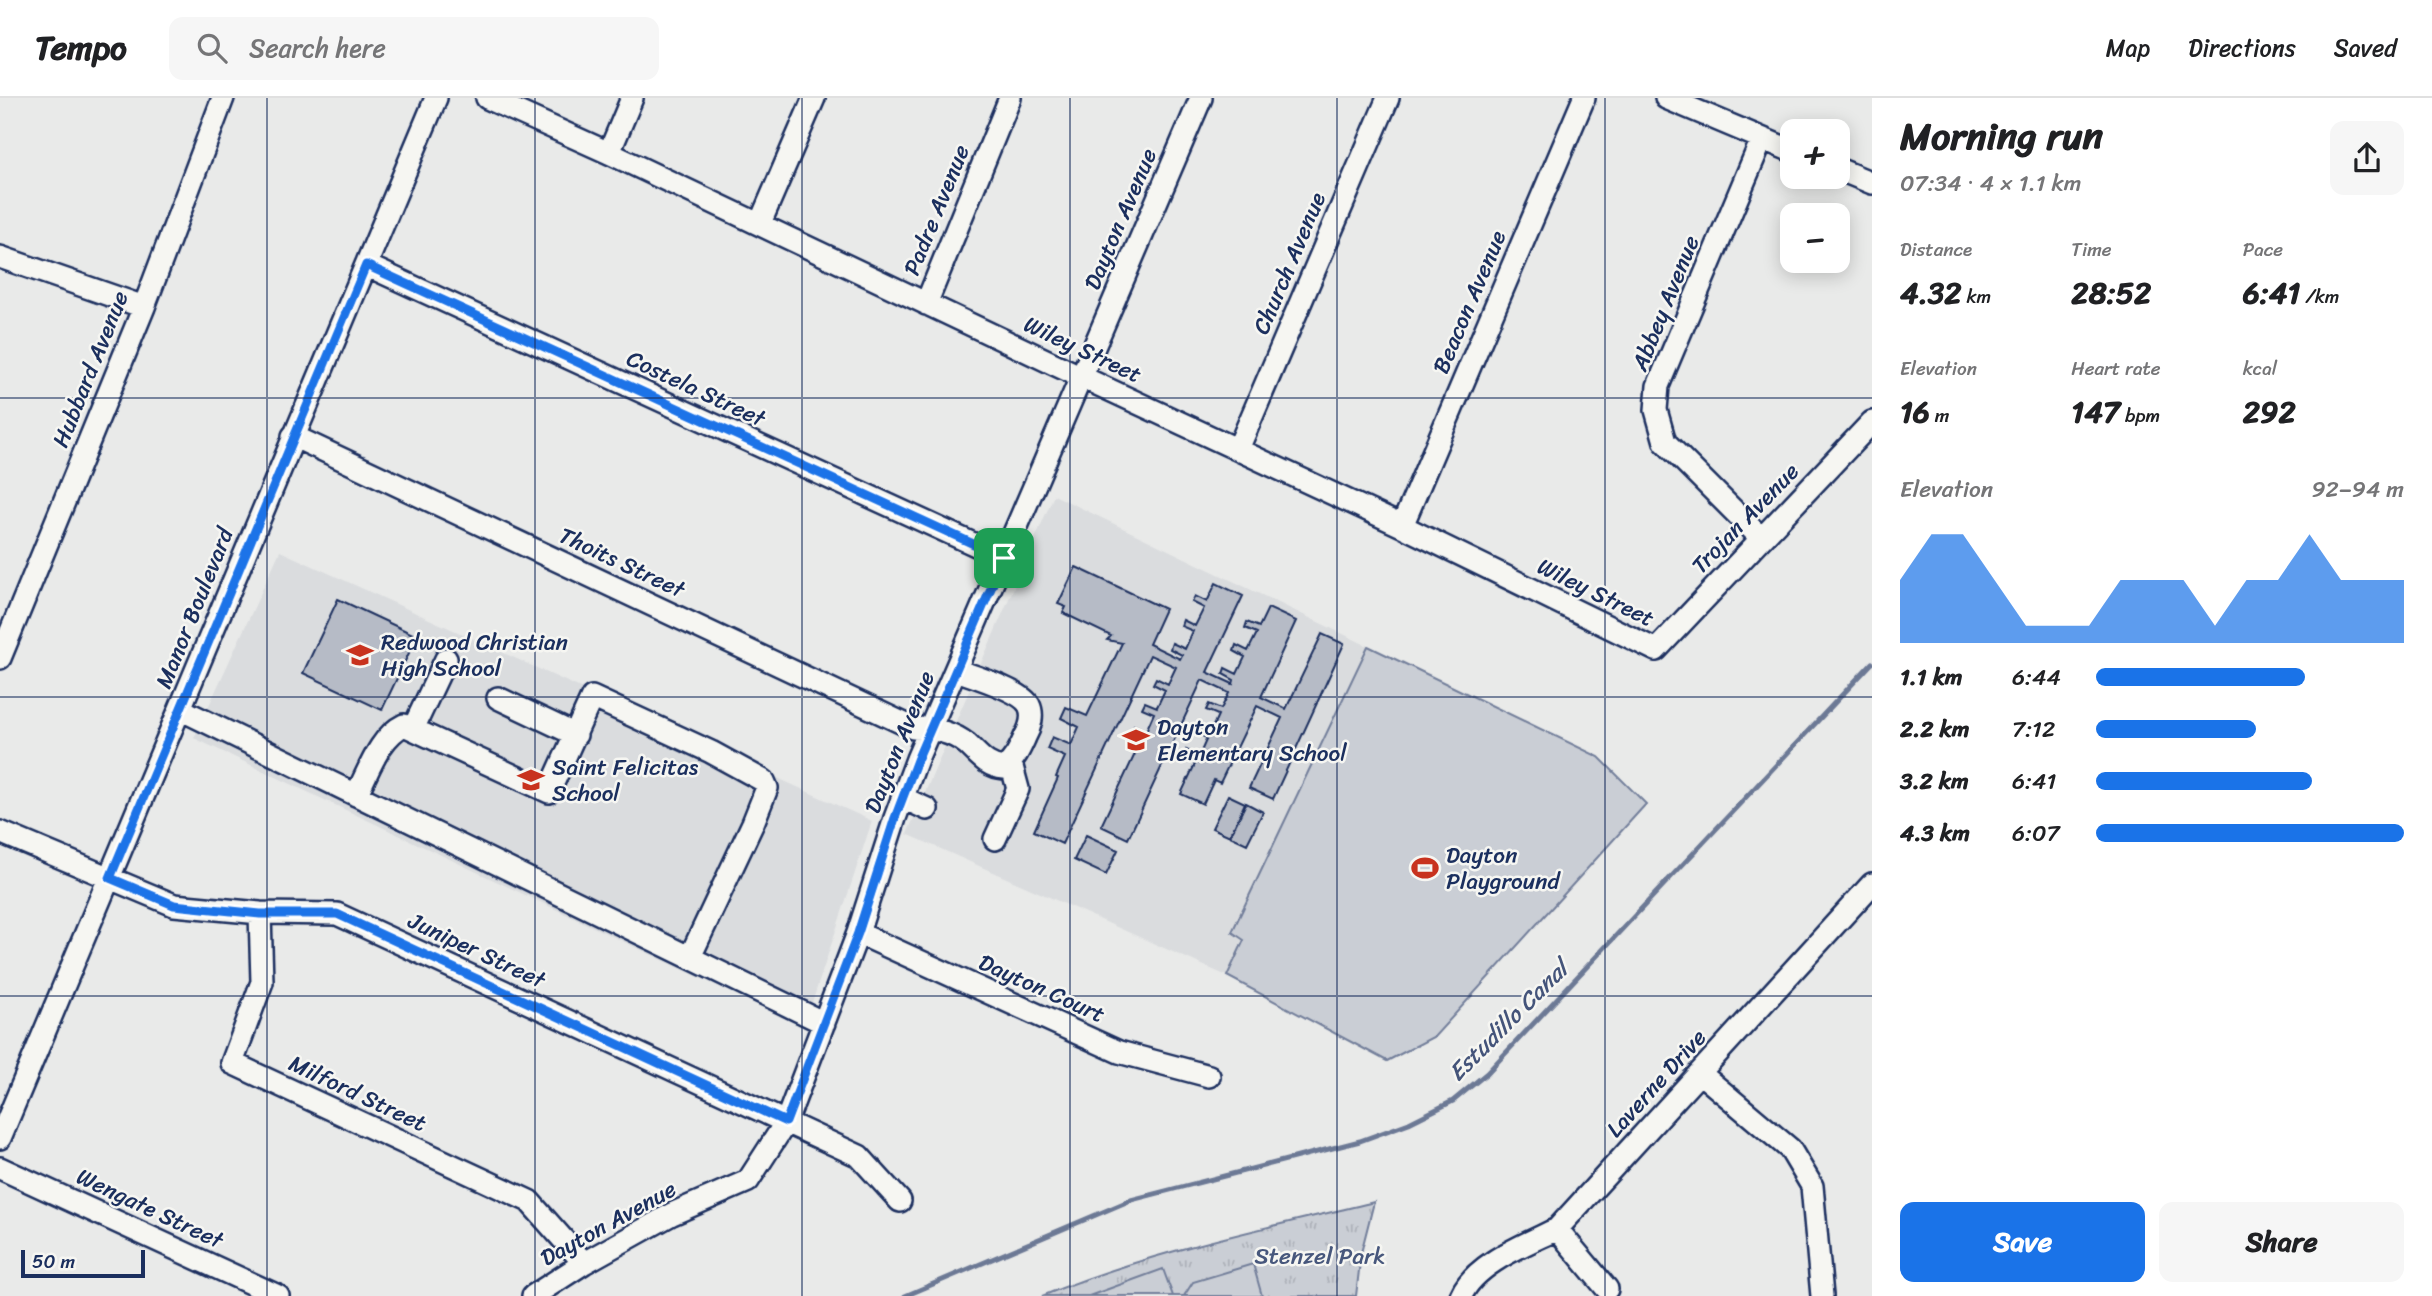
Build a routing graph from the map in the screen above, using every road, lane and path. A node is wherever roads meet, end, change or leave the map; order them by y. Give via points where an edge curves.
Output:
1 (223, 98) edge
2 (436, 98) edge
3 (488, 98) edge
4 (632, 98) edge
5 (814, 98) edge
6 (1010, 98) edge
7 (1200, 98) edge
8 (1388, 98) edge
9 (1584, 98) edge
10 (1666, 98) edge
11 (1762, 139) junction
12 (1780, 146) edge
13 (609, 153) junction
14 (1850, 174) edge
15 (1872, 183) edge
16 (760, 223) junction
17 (0, 257) edge
18 (366, 265) junction
19 (926, 303) junction
20 (144, 307) junction
21 (1081, 377) junction
22 (1872, 422) edge
23 (293, 436) junction
24 (1238, 449) junction
25 (1402, 526) junction
26 (1761, 538) junction
27 (1004, 558) junction
28 (1656, 650) joint
29 (0, 658) edge
30 (446, 659) dead end
31 (956, 670) junction
32 (498, 698) dead end
33 (180, 709) junction
34 (930, 728) junction
35 (413, 729) junction
36 (576, 735) junction
37 (1011, 764) junction
38 (356, 795) junction
39 (903, 797) junction
40 (927, 809) dead end
41 (0, 832) edge
42 (995, 839) dead end
43 (110, 878) junction
44 (1872, 884) edge
45 (260, 914) junction
46 (858, 933) junction
47 (690, 957) junction
48 (824, 1023) junction
49 (1700, 1074) junction
50 (1209, 1076) dead end
51 (786, 1122) junction
52 (0, 1138) edge
53 (0, 1168) edge
54 (900, 1201) dead end
55 (1557, 1229) junction
56 (584, 1262) junction
57 (1607, 1289) dead end
58 (278, 1296) edge
59 (533, 1296) edge
60 (1461, 1296) edge
61 (1822, 1296) edge

1 - 20 street, Hubbard Avenue
2 - 18 street, Manor Boulevard
3 - 13 street, Wiley Street
4 - 13 street
5 - 16 street
6 - 19 street, Padre Avenue
7 - 21 street, Dayton Avenue
8 - 24 street, Church Avenue
9 - 25 street, Beacon Avenue
10 - 11 street
11 - 12 street
11 - 26 street, Abbey Avenue via 1658,386 1656,410 1665,442
13 - 16 street, Wiley Street
14 - 15 street
16 - 19 street, Wiley Street
17 - 20 street
18 - 23 street, Manor Boulevard
18 - 27 street, Costela Street
19 - 21 street, Wiley Street
20 - 29 street, Hubbard Avenue
21 - 24 street, Wiley Street
21 - 27 street, Dayton Avenue
22 - 26 street, Trojan Avenue
23 - 33 street, Manor Boulevard
23 - 34 street, Thoits Street via 913,728
24 - 25 street, Wiley Street
25 - 28 street, Wiley Street
26 - 28 street, Trojan Avenue
27 - 31 street, Dayton Avenue
30 - 35 street
31 - 34 street, Dayton Avenue
31 - 37 street via 1020,696 1029,706 1029,729
32 - 36 street
33 - 38 street
33 - 43 street, Manor Boulevard
34 - 37 street, Thoits Street via 966,743 997,767
34 - 39 street, Dayton Avenue
35 - 36 street via 550,792
35 - 38 street via 404,726 385,740
36 - 47 street via 592,696 764,781 767,788 753,823
37 - 42 street via 1018,789
38 - 47 street
39 - 40 street
39 - 46 street, Dayton Avenue via 866,878
41 - 43 street, Juniper Street
43 - 45 street, Juniper Street via 174,905
43 - 52 street, Manor Boulevard
44 - 49 street, Laverne Drive
45 - 51 street, Juniper Street via 337,914
45 - 56 street, Milford Street via 262,982 232,1063 528,1201
46 - 48 street, Dayton Avenue
46 - 50 street, Dayton Court via 1119,1052
47 - 48 street
48 - 51 street, Dayton Avenue
49 - 55 street, Laverne Drive
49 - 61 street via 1790,1149 1812,1186
51 - 54 street, Juniper Street via 859,1156
51 - 56 street, Dayton Avenue via 748,1181 672,1214
53 - 58 street, Wengate Street
55 - 57 street
55 - 60 street, Laverne Drive via 1490,1264
56 - 59 street, Dayton Avenue

